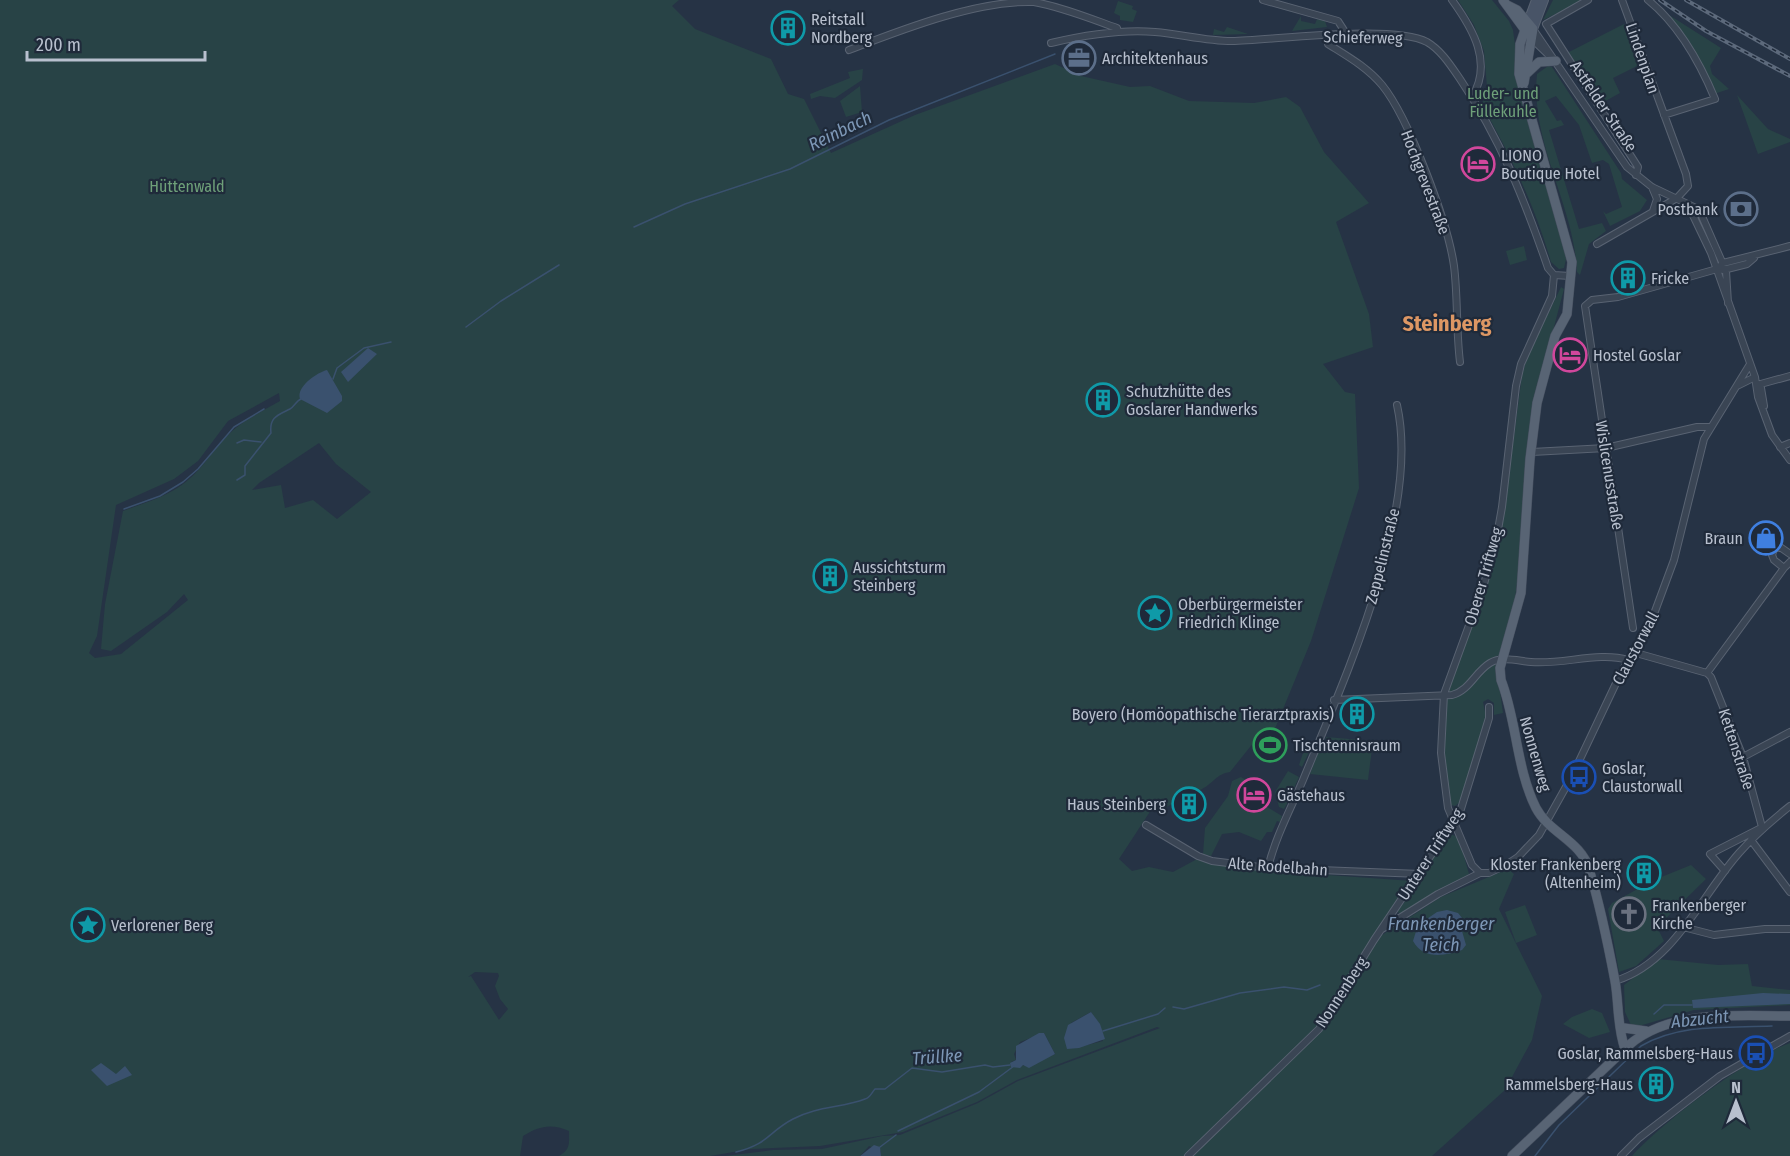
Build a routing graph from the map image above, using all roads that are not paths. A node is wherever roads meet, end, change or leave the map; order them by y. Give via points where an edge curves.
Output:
1 (1263, 0) edge
2 (1452, 0) edge
3 (1536, 0) edge
4 (1544, 0) edge
5 (1588, 0) edge
6 (1622, 0) edge
7 (1648, 0) edge
8 (1505, 2) edge
9 (1529, 29) junction
10 (1118, 32) junction
11 (1327, 35) junction
12 (1347, 35) junction
13 (1051, 43) dead end
14 (849, 50) dead end
15 (1556, 61) junction
16 (1525, 75) junction
17 (1523, 89) junction
18 (1473, 97) junction
19 (1664, 116) junction
20 (1636, 176) junction
21 (1652, 187) junction
22 (1677, 198) junction
23 (1688, 205) junction
24 (1653, 212) junction
25 (1597, 244) dead end
26 (1790, 246) edge
27 (1755, 257) junction
28 (1724, 263) junction
29 (1717, 269) junction
30 (1726, 271) junction
31 (1554, 274) junction
32 (1570, 276) junction
33 (1728, 303) junction
34 (1460, 362) dead end
35 (1750, 363) junction
36 (1790, 376) edge
37 (1755, 377) junction
38 (1757, 385) junction
39 (1737, 387) junction
40 (1398, 405) dead end
41 (1709, 427) junction
42 (1790, 443) edge
43 (1780, 447) junction
44 (1606, 448) junction
45 (1532, 452) junction
46 (1790, 460) edge
47 (1790, 554) edge
48 (1790, 562) edge
49 (1784, 568) junction
50 (1633, 627) dead end
51 (1636, 653) junction
52 (1503, 659) junction
53 (1628, 660) junction
54 (1707, 673) junction
55 (1444, 694) junction
56 (1334, 700) junction
57 (1489, 707) dead end
58 (1790, 732) edge
59 (1743, 757) junction
60 (1790, 806) edge
61 (1454, 818) junction
62 (1546, 824) junction
63 (1146, 825) dead end
64 (1762, 828) junction
65 (1751, 840) junction
66 (1268, 868) junction
67 (1725, 871) junction
68 (1480, 873) junction
69 (1420, 874) junction
70 (1790, 892) edge
71 (1683, 927) junction
72 (1382, 929) junction
73 (1790, 929) edge
74 (1615, 981) junction
75 (1790, 1010) edge
76 (1757, 1015) junction
77 (1790, 1016) edge
78 (1622, 1024) junction
79 (1648, 1031) junction
80 (1790, 1036) edge
81 (1627, 1047) junction
82 (1188, 1156) edge
83 (1512, 1156) edge
84 (1621, 1156) edge

1 - 12 street via 1338,21
2 - 18 street via 1480,52 1481,79
3 - 9 main road
4 - 9 main road
5 - 20 street via 1546,24 1638,167
6 - 19 street, Lindenplan
7 - 19 street, Lindenplan via 1694,55 1715,99
8 - 9 main road, Astfelder Straße
9 - 15 street, Astfelder Straße via 1543,52
9 - 16 main road
9 - 17 main road, Nonnenweg via 1519,54
10 - 11 street, Schieferweg via 1159,32 1215,41
10 - 13 street, Schieferweg
10 - 14 street via 1117,28 1056,7 1004,2 940,16
11 - 12 street, Schieferweg
11 - 34 street, Hochgrevestraße via 1328,44 1368,70 1390,95 1424,171 1448,236 1454,267
12 - 18 street, Schieferweg via 1426,41 1440,52
15 - 16 main road via 1539,62
15 - 20 street, Astfelder Straße
16 - 17 main road
17 - 32 main road, Nonnenweg via 1569,245
18 - 31 street, Schieferweg via 1503,151 1548,268
19 - 22 street, Lindenplan via 1688,180 1686,190
20 - 21 street, Astfelder Straße
21 - 22 street, Astfelder Straße
21 - 24 street via 1657,199
22 - 23 street, Astfelder Straße
22 - 24 street
23 - 28 street, Astfelder Straße via 1696,208 1704,220
23 - 29 street, Astfelder Straße
24 - 25 street
26 - 27 street
27 - 28 street
27 - 30 street
28 - 29 street
28 - 30 street, Astfelder Straße
29 - 30 street
29 - 33 street, Astfelder Straße
29 - 44 street, Wislicenusstraße via 1626,295 1592,300 1585,306
30 - 33 street, Astfelder Straße
31 - 32 street
31 - 55 street, Oberer Triftweg via 1552,296 1521,363 1515,386 1496,541
32 - 45 main road, Nonnenweg via 1567,304 1540,386
33 - 35 street, Astfelder Straße
35 - 37 street, Astfelder Straße
35 - 39 street, Claustorwall
36 - 38 street
37 - 38 street, Astfelder Straße
37 - 39 street, Claustorwall
38 - 43 street, Astfelder Straße via 1762,391 1763,411
39 - 41 street, Claustorwall
40 - 56 street, Zeppelinstraße via 1402,461 1389,539 1369,610
41 - 44 street
41 - 51 street, Claustorwall via 1670,573
42 - 43 street
43 - 46 street, Astfelder Straße
44 - 45 street
44 - 50 street, Wislicenusstraße
45 - 52 main road, Nonnenweg via 1521,593
47 - 49 street via 1780,547 1772,552 1774,560
48 - 49 street
49 - 54 street
51 - 53 street, Claustorwall
51 - 54 street
52 - 53 street via 1562,663 1617,657
52 - 55 street via 1484,667 1459,693
52 - 62 main road, Nonnenweg via 1503,687 1524,778
53 - 62 street, Claustorwall
54 - 59 street, Kettenstraße via 1712,676
55 - 56 street
55 - 61 street, Oberer Triftweg via 1441,753 1448,808
56 - 66 street, Zeppelinstraße
57 - 61 street, Unterer Triftweg via 1490,718 1460,812
58 - 59 street
59 - 64 street, Kettenstraße
60 - 64 street
61 - 68 street, Oberer Triftweg via 1472,865
61 - 69 street, Unterer Triftweg
62 - 68 street, Claustorwall via 1518,857 1495,871
62 - 74 main road, Nonnenweg via 1573,845 1588,865
63 - 66 street, Alte Rodelbahn via 1202,858
64 - 65 street
64 - 67 street via 1710,854
65 - 67 street
65 - 70 street
66 - 69 street, Alte Rodelbahn
67 - 71 street
68 - 72 street, Nonnenberg
69 - 72 street, Unterer Triftweg
71 - 73 street via 1714,935
71 - 74 street via 1666,950
72 - 82 street, Nonnenberg via 1319,1029
74 - 78 main road, Nonnenweg
75 - 76 main road
76 - 77 main road
76 - 79 main road via 1682,1021
78 - 79 main road via 1635,1032
78 - 81 main road, Nonnenweg
79 - 81 main road
80 - 84 street via 1720,1076
81 - 83 main road

